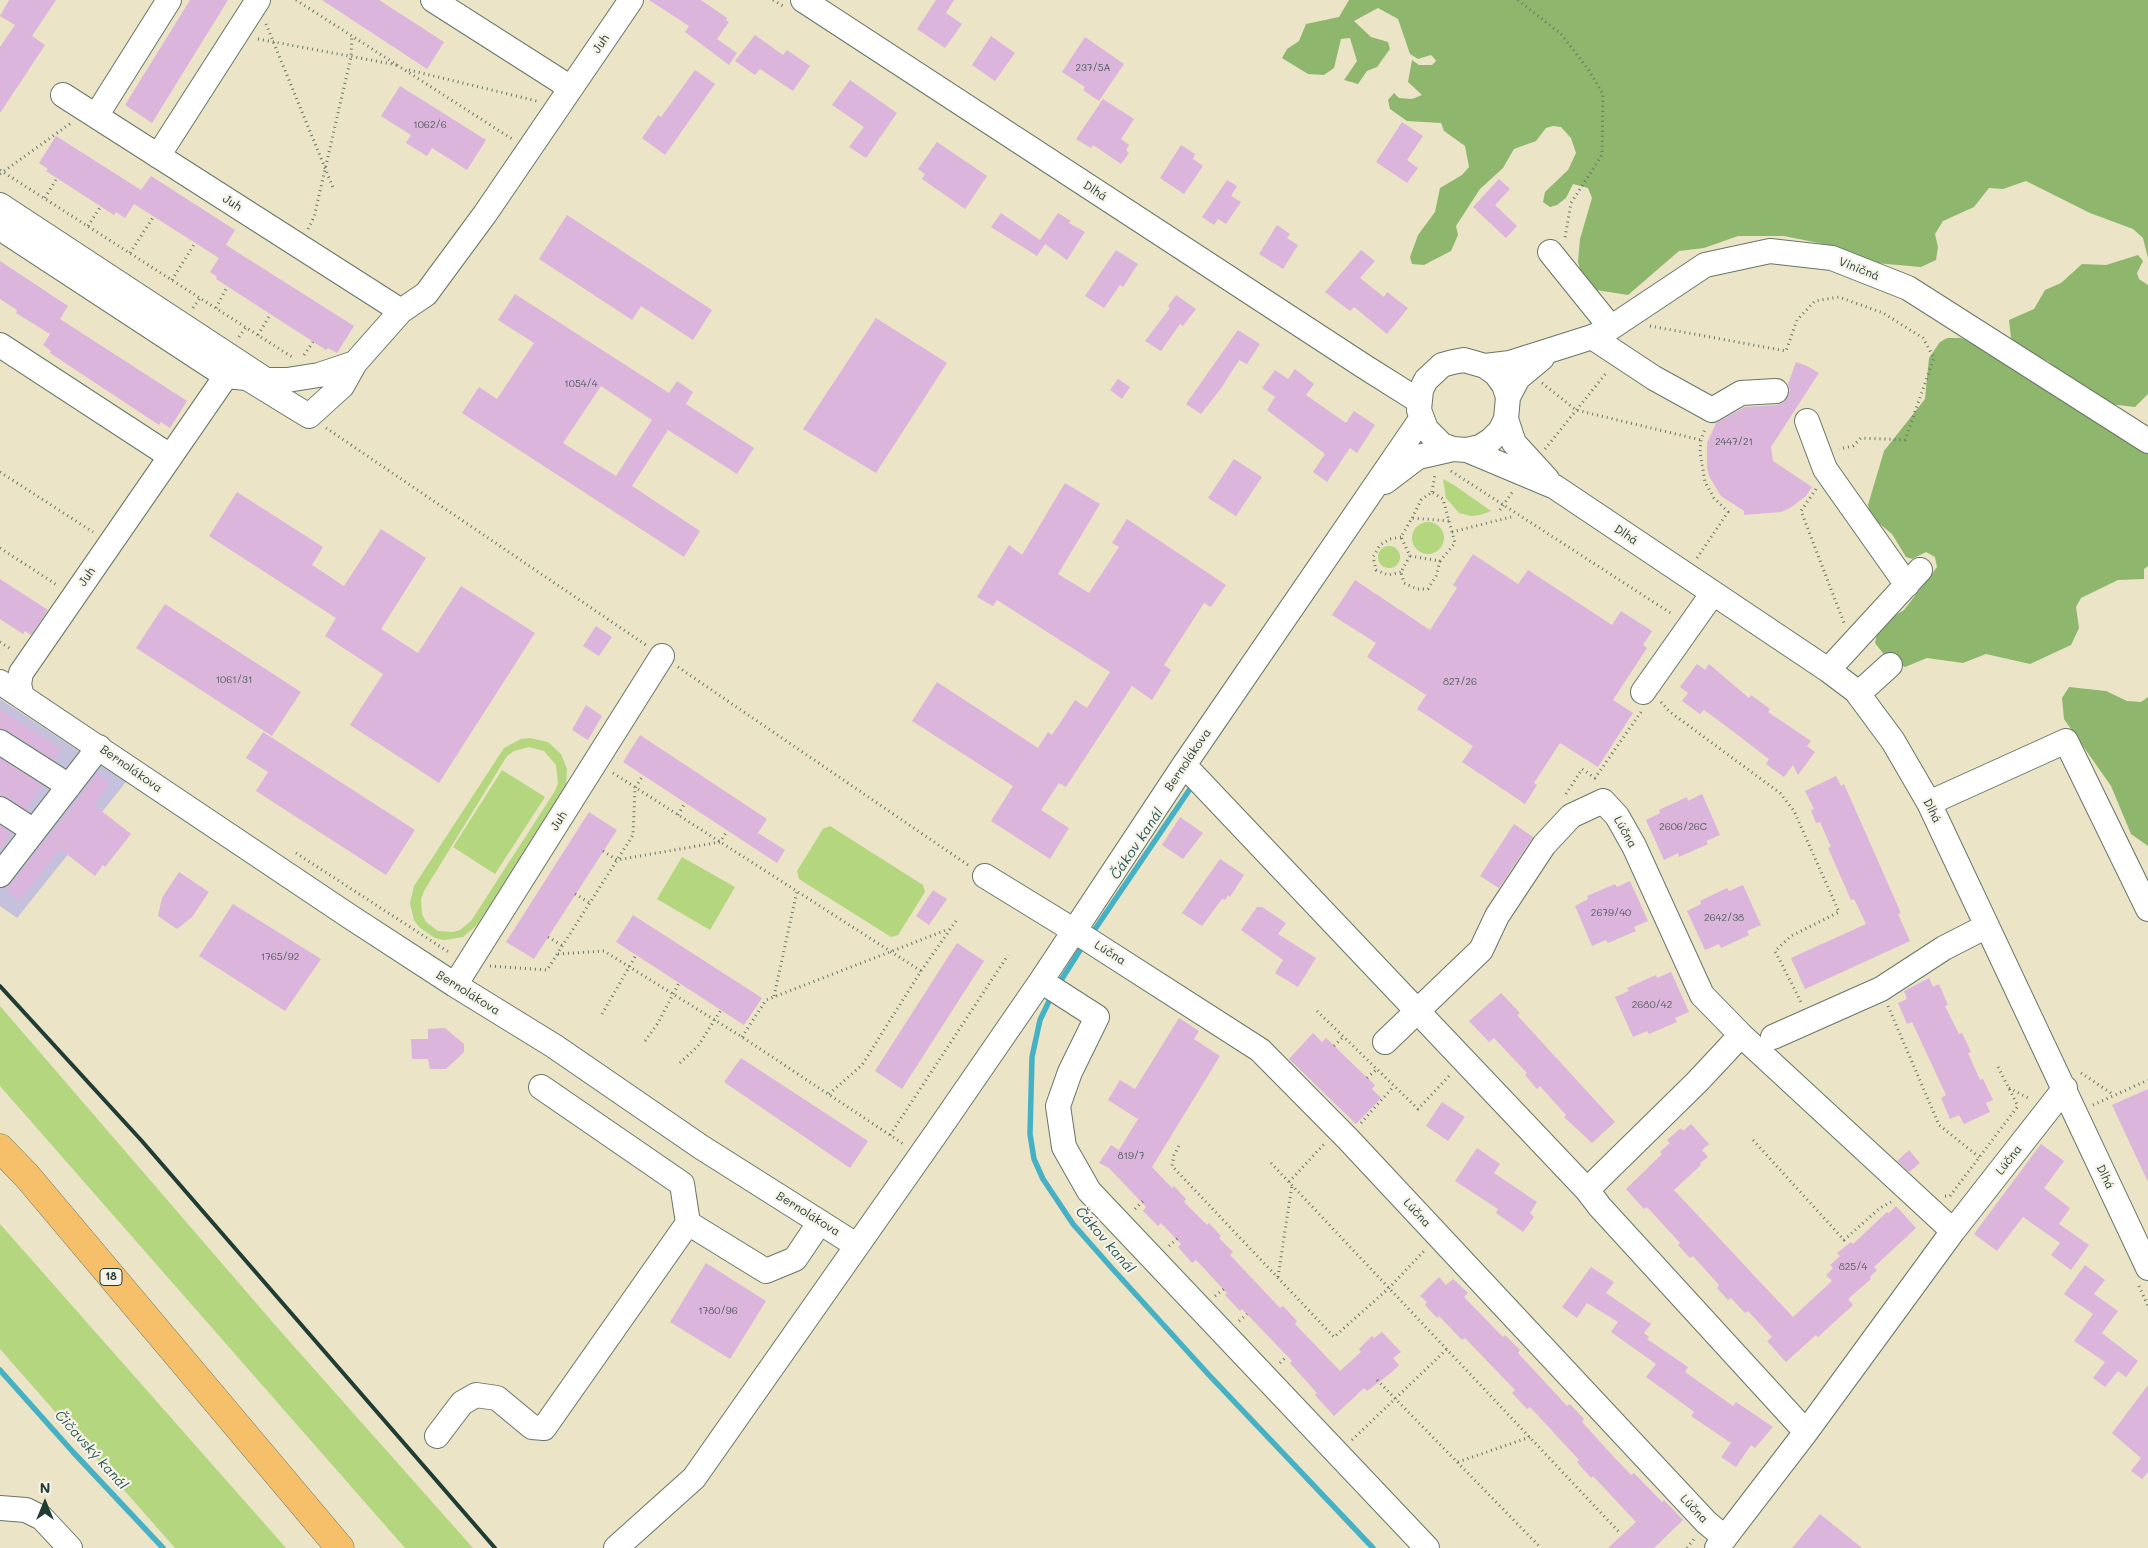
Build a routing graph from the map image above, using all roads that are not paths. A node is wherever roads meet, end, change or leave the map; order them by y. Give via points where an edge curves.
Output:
1 (169, 0) edge
2 (258, 0) edge
3 (433, 0) edge
4 (631, 0) edge
5 (802, 0) edge
6 (829, 7) edge
7 (63, 95) dead end
8 (565, 96) junction
9 (92, 114) junction
10 (158, 156) junction
11 (0, 205) edge
12 (0, 228) edge
13 (1550, 252) road end
14 (401, 312) junction
15 (1600, 333) junction
16 (0, 345) edge
17 (1549, 352) junction
18 (355, 363) junction
19 (1485, 366) junction
20 (1365, 367) junction
21 (1433, 372) junction
22 (247, 378) junction
23 (1776, 391) dead end
24 (1507, 408) junction
25 (1420, 410) junction
26 (1807, 421) dead end
27 (2148, 441) edge
28 (1455, 455) junction
29 (170, 456) junction
30 (1555, 488) junction
31 (1370, 493) junction
32 (1713, 592) junction
33 (662, 656) road end
34 (1890, 665) dead end
35 (1828, 670) junction
36 (7, 679) edge
37 (1648, 691) road end
38 (1858, 694) junction
39 (0, 742) edge
40 (99, 747) junction
41 (1184, 766) junction
42 (69, 786) junction
43 (1929, 803) junction
44 (0, 809) edge
45 (34, 831) junction
46 (0, 876) edge
47 (985, 876) road end
48 (2148, 909) edge
49 (1987, 926) junction
50 (1074, 930) junction
51 (1041, 981) junction
52 (455, 985) junction
53 (1417, 1013) junction
54 (1741, 1035) junction
55 (1773, 1037) dead end
56 (1385, 1042) dead end
57 (2071, 1080) junction
58 (541, 1087) dead end
59 (0, 1148) edge
60 (1587, 1190) junction
61 (820, 1222) junction
62 (688, 1223) junction
63 (1953, 1231) junction
64 (856, 1245) junction
65 (2148, 1268) edge
66 (1806, 1432) junction
67 (438, 1436) dead end
68 (0, 1508) edge
69 (1721, 1543) edge
70 (70, 1548) edge
71 (340, 1548) edge
72 (616, 1548) edge
73 (1427, 1548) edge

1 - 9 street
2 - 10 street
3 - 8 street
4 - 8 street, Juh
5 - 6 street, Dlhá
6 - 20 street, Dlhá
7 - 9 street, Juh
8 - 14 street, Juh via 426,294
9 - 10 street, Juh
10 - 14 street, Juh
11 - 22 street
12 - 22 street
13 - 15 street via 1604,319
14 - 18 street, Juh
15 - 17 street, Viničná
15 - 23 street via 1621,355 1654,378 1712,410 1741,393
15 - 27 street, Viničná via 1705,265 1770,250 1832,258 1908,288
16 - 29 street
17 - 19 street, Viničná
17 - 24 street via 1518,378
18 - 22 street via 307,377
18 - 22 street, Juh via 342,386 309,416
19 - 21 street via 1464,360 1442,365
19 - 24 street via 1504,384
20 - 21 street via 1405,377
20 - 25 street, Dlhá
21 - 25 street via 1421,390
22 - 29 street, Juh
24 - 28 street via 1500,431 1491,440
24 - 30 street via 1514,443
25 - 28 street via 1433,438
25 - 31 street, Bernolákova
26 - 35 street via 1825,469 1914,578
28 - 30 street
28 - 31 street via 1418,457
29 - 36 street, Juh via 75,596
30 - 32 street, Dlhá
31 - 41 street, Bernolákova
32 - 35 street, Dlhá
32 - 37 street
33 - 52 street, Juh
34 - 38 street
35 - 38 street, Dlhá
36 - 40 street, Bernolákova via 19,684 22,697
38 - 43 street, Dlhá via 1893,741
39 - 42 street
40 - 42 street
40 - 52 street, Bernolákova via 245,848
41 - 50 street, Bernolákova
41 - 53 street
42 - 45 street
43 - 48 street via 2066,741
43 - 49 street, Dlhá
44 - 45 street
45 - 46 street
47 - 50 street, Lúčna
49 - 55 street via 1944,948 1881,989
49 - 57 street, Dlhá
50 - 51 street, Bernolákova
50 - 69 street, Lúčna via 1260,1050 1439,1235 1706,1522
51 - 64 street, Bernolákova
51 - 73 street via 1097,1017 1070,1072 1058,1106 1064,1147 1089,1191
52 - 61 street, Bernolákova via 554,1046 701,1147
53 - 54 street, Lúčna via 1481,950 1496,916 1544,845 1571,816 1603,801 1617,816 1634,846 1702,995
53 - 56 street
53 - 60 street
54 - 60 street
54 - 63 street, Lúčna
57 - 63 street, Lúčna
57 - 65 street, Dlhá
58 - 62 street via 682,1184
59 - 71 main road, 18
60 - 66 street
61 - 62 street via 795,1259 766,1271
61 - 64 street, Bernolákova
62 - 67 street via 544,1428 532,1427 497,1398 476,1395 462,1403
63 - 66 street, Lúčna
64 - 72 street via 694,1478
66 - 69 street, Lúčna
68 - 70 street via 26,1510 42,1518

